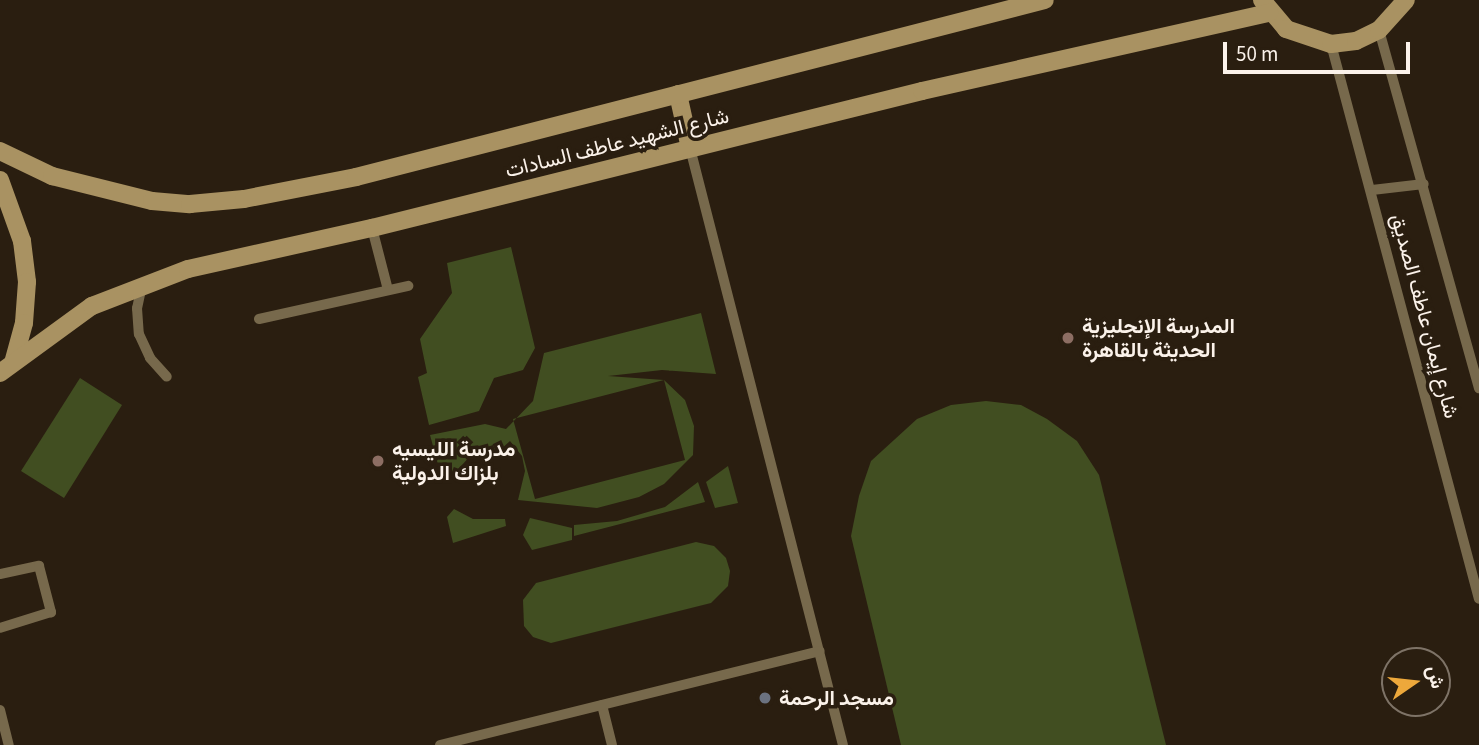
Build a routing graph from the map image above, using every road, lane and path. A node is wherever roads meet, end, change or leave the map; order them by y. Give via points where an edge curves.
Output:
1 (1045, 0) edge
2 (1406, 0) edge
3 (1265, 6) edge
4 (1379, 30) junction
5 (1331, 44) junction
6 (678, 94) junction
7 (690, 148) junction
8 (0, 151) edge
9 (0, 180) edge
10 (1424, 184) junction
11 (1372, 190) junction
12 (372, 228) junction
13 (142, 283) junction
14 (408, 286) dead end
15 (387, 290) junction
16 (259, 319) dead end
17 (7, 368) edge
18 (167, 377) dead end
19 (1479, 388) edge
20 (0, 575) edge
21 (1479, 599) edge
22 (0, 628) edge
23 (820, 651) junction
24 (603, 705) junction
25 (0, 710) edge
26 (9, 745) edge
27 (440, 745) edge
28 (612, 745) edge
29 (843, 745) edge

1 - 6 street, شارع الشهيد عاطف السادات
2 - 4 street
3 - 5 street via 1297,34
3 - 7 street, شارع الشهيد عاطف السادات
4 - 5 street via 1356,41
4 - 10 lane, شارع إيمان عاطف الصديق
5 - 11 lane, شارع إيمان عاطف الصديق
6 - 7 street
6 - 8 street, شارع الشهيد عاطف السادات via 356,177 190,205 82,186
7 - 12 street, شارع الشهيد عاطف السادات
7 - 23 lane
9 - 17 street via 22,242 27,282 23,323
10 - 11 lane
10 - 19 lane, شارع إيمان عاطف الصديق
11 - 21 lane, شارع إيمان عاطف الصديق
12 - 13 street, شارع الشهيد عاطف السادات
12 - 15 lane
13 - 17 street, شارع الشهيد عاطف السادات via 92,306
13 - 18 lane via 136,308 139,334 150,358
14 - 15 lane
15 - 16 lane
20 - 22 lane via 39,566 51,612
23 - 24 lane
23 - 29 lane
24 - 27 lane
24 - 28 lane
25 - 26 lane

